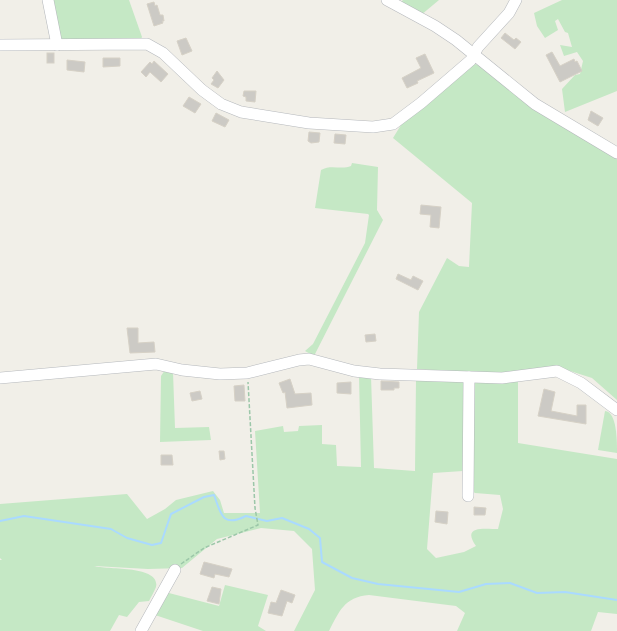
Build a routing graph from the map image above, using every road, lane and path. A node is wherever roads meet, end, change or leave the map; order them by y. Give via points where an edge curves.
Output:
1 (48, 0) edge
2 (386, 0) edge
3 (516, 0) edge
4 (0, 45) edge
5 (57, 45) junction
6 (474, 55) junction
7 (617, 152) edge
8 (248, 373) junction
9 (469, 377) junction
10 (0, 378) edge
11 (617, 410) edge
12 (468, 496) dead end
13 (176, 570) joint
14 (141, 631) edge

1 - 5 street
2 - 6 street via 435,26
3 - 6 street
4 - 5 street
5 - 6 street via 147,44 163,53 202,90 221,104 241,112 309,122 373,127 392,124 398,120 421,103
6 - 7 street via 535,104
8 - 9 street via 299,360 309,360 354,371 380,374
8 - 10 street via 220,374 156,364
8 - 13 path via 258,525 204,548
9 - 11 street via 502,378 557,371 581,384
9 - 12 street
13 - 14 street

